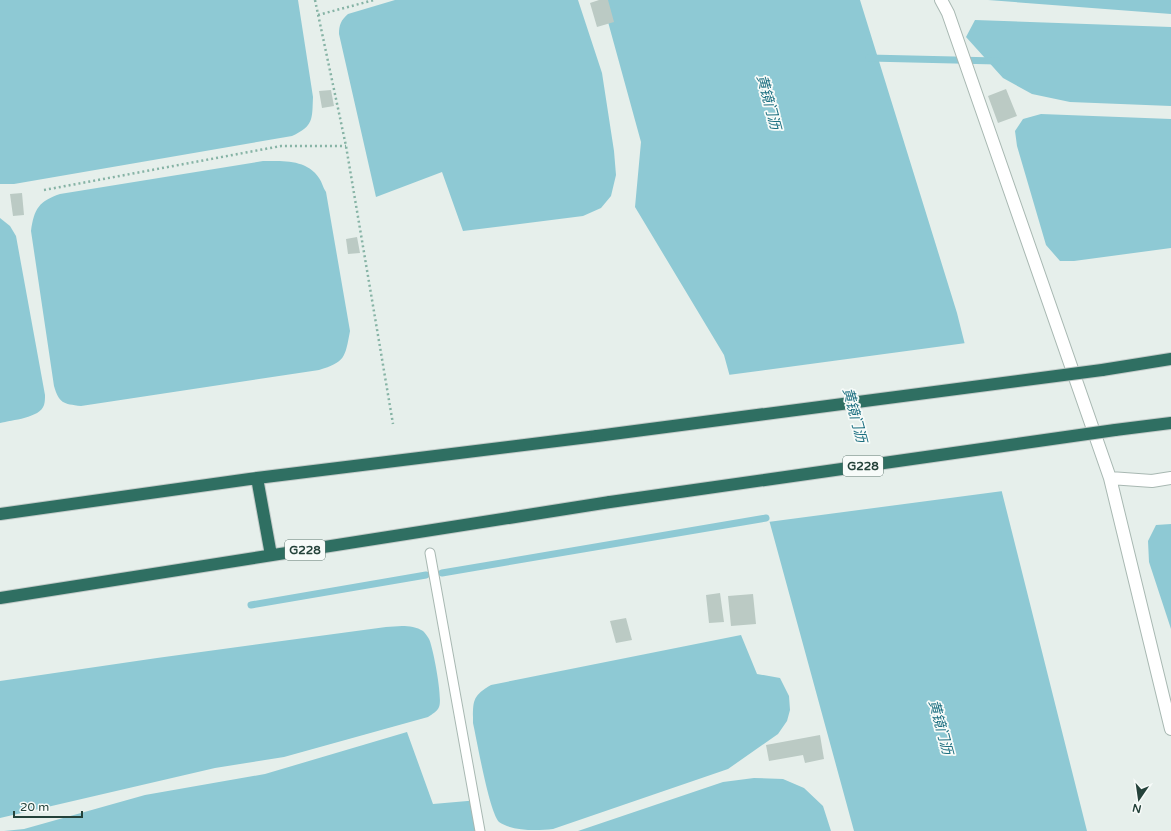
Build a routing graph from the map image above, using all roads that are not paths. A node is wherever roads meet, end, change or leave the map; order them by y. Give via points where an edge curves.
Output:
1 (941, 0) edge
2 (1171, 359) edge
3 (1171, 423) edge
4 (257, 478) junction
5 (1110, 478) junction
6 (1171, 478) edge
7 (0, 514) edge
8 (430, 553) dead end
9 (271, 555) junction
10 (0, 598) edge
11 (1171, 729) edge
12 (480, 831) edge

1 - 5 street via 948,13
2 - 4 highway, bridge via 597,436
3 - 9 highway, G228, bridge via 610,502
4 - 7 highway
4 - 9 highway
5 - 6 street via 1152,481
5 - 11 street
8 - 12 lane
9 - 10 highway, G228

